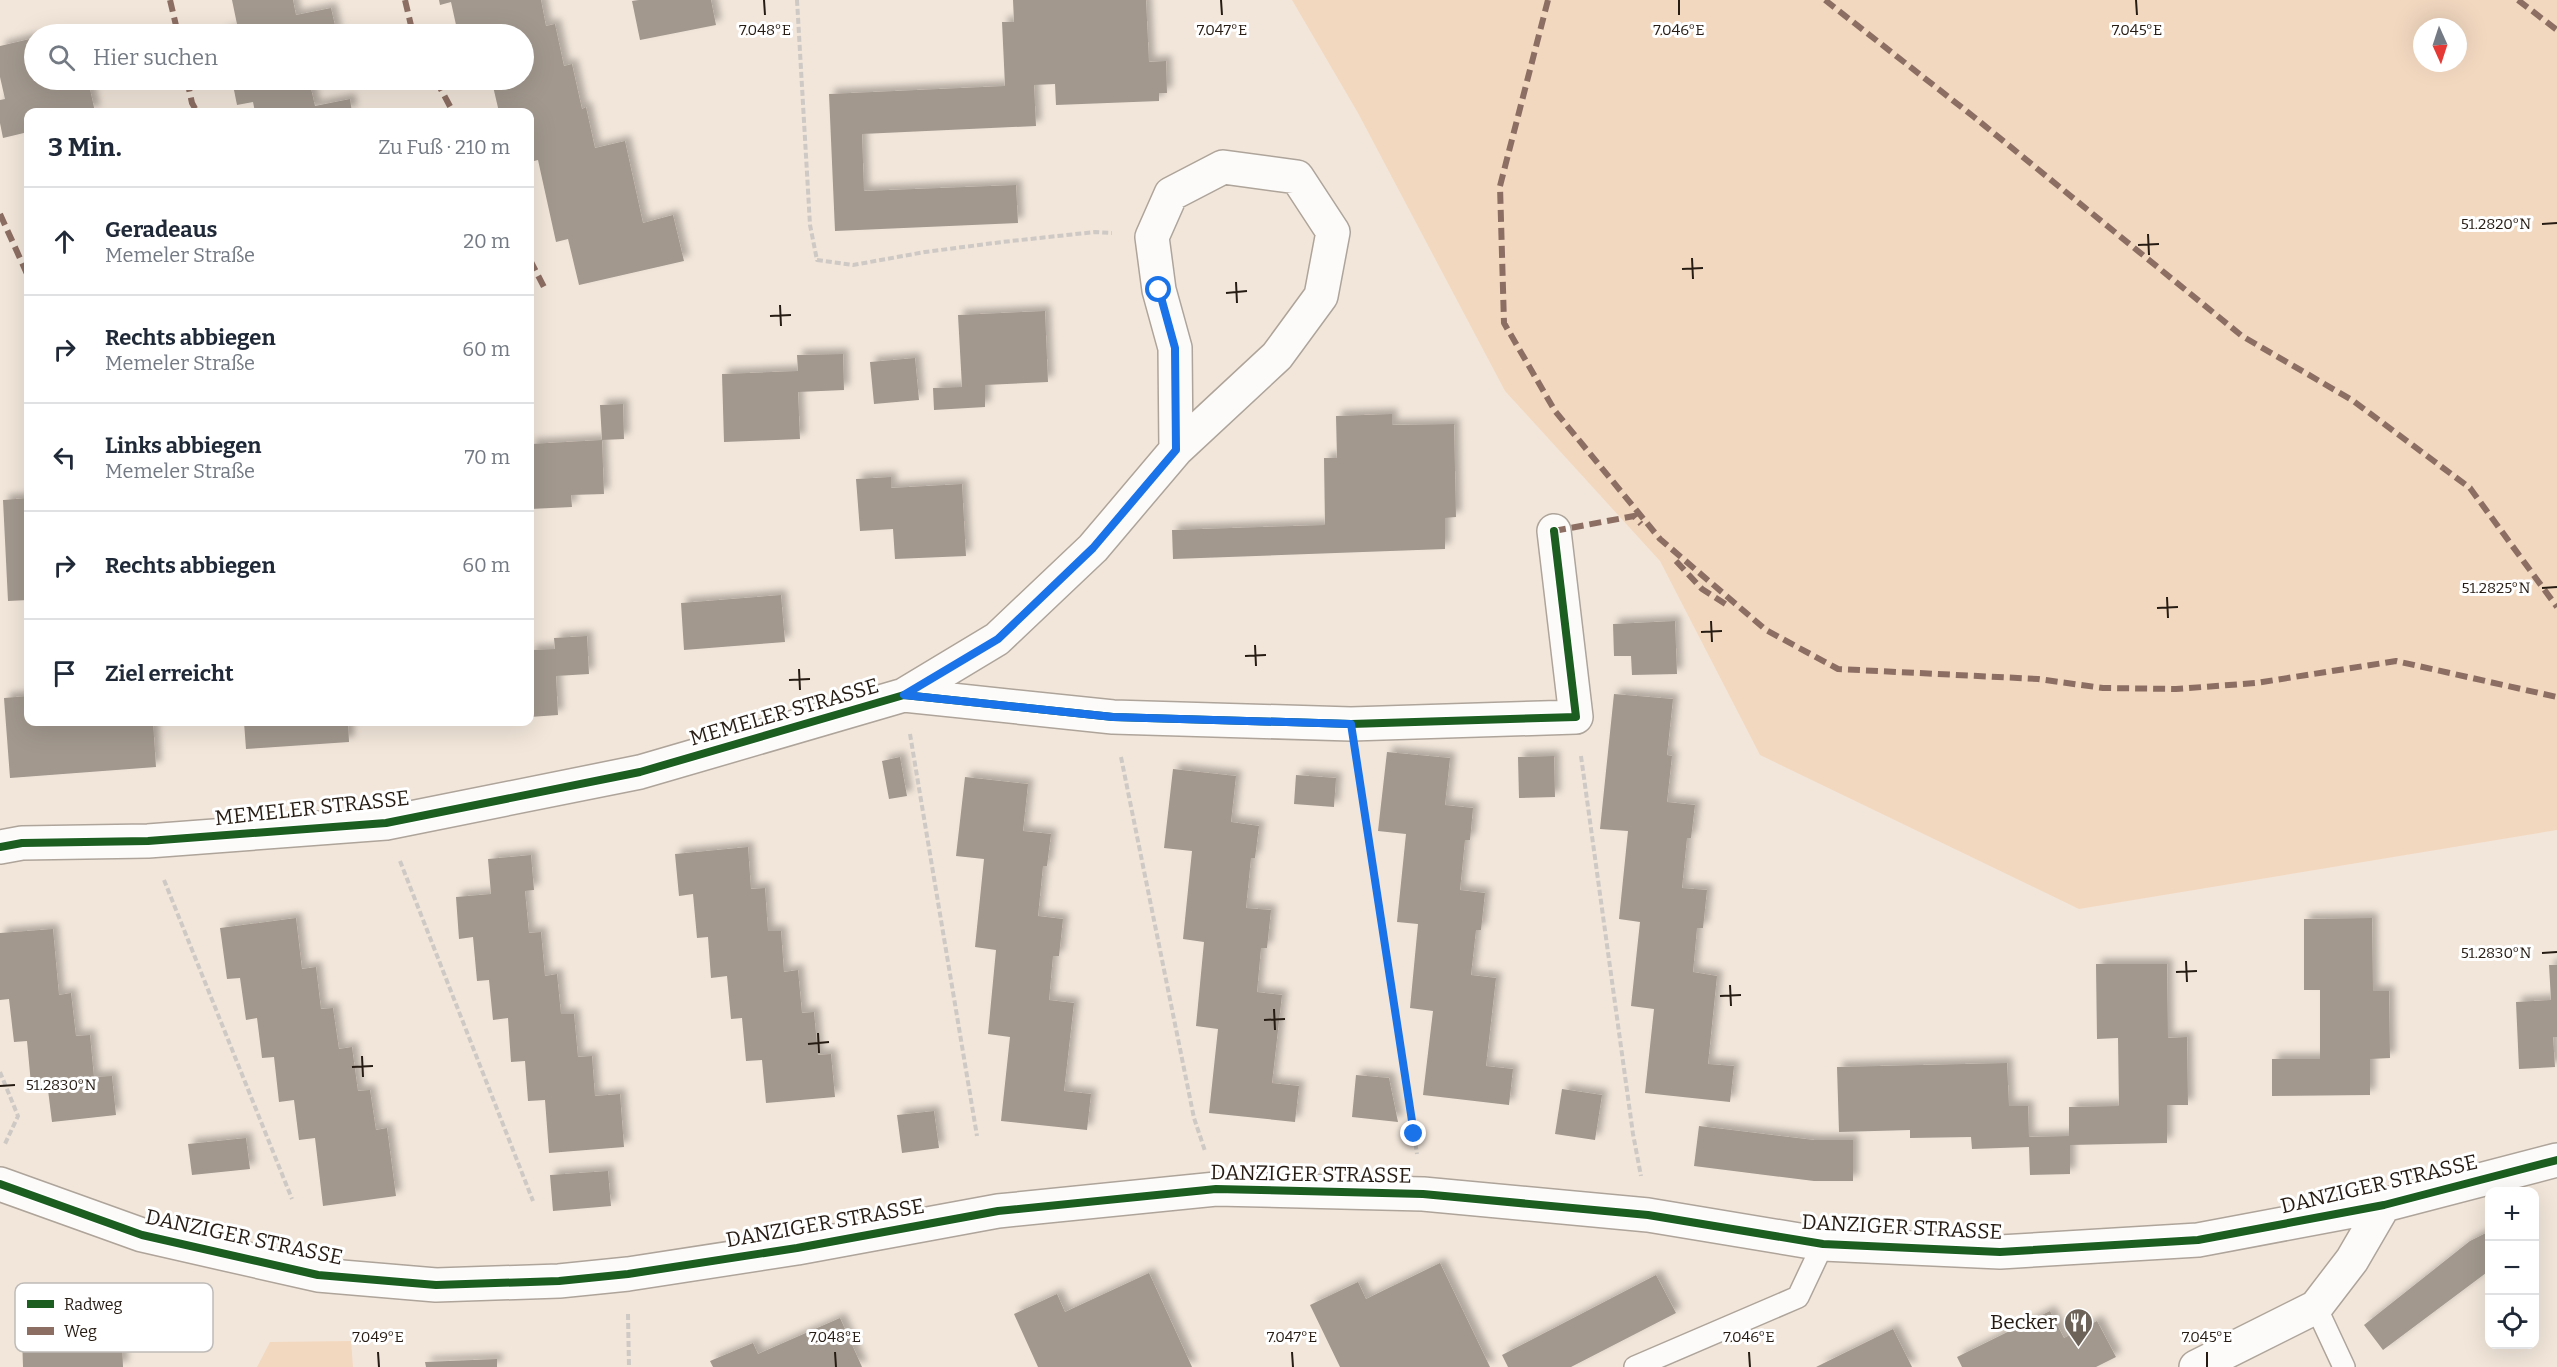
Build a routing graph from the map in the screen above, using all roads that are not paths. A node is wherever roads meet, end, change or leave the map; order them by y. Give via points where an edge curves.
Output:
1 (1176, 450) junction
2 (1554, 531) dead end
3 (904, 695) junction
4 (0, 847) edge
5 (2557, 1160) edge
6 (0, 1184) edge
7 (2384, 1204) junction
8 (1823, 1244) junction
9 (2316, 1306) junction
10 (1635, 1367) edge
11 (2196, 1367) edge
12 (2344, 1367) edge

1 - 1 street, MEMELER STRASSE via 1277,356 1322,296 1333,232 1296,177 1223,167 1171,194 1161,215 1152,237 1159,290 1175,348
1 - 3 street, MEMELER STRASSE via 1093,548 998,639
2 - 3 street, MEMELER STRASSE via 1576,717 1351,724 1113,717
3 - 4 street, MEMELER STRASSE via 640,772 386,823 148,841 22,843
5 - 7 street, DANZIGER STRASSE
6 - 8 street, DANZIGER STRASSE via 142,1234 318,1275 436,1286 628,1274 998,1211 1216,1189 1423,1194 1648,1215
7 - 8 street, DANZIGER STRASSE via 2198,1240 2000,1252
7 - 9 street via 2352,1260
8 - 10 lane, DANZIGER STRASSE via 1798,1297
9 - 11 street
9 - 12 lane

